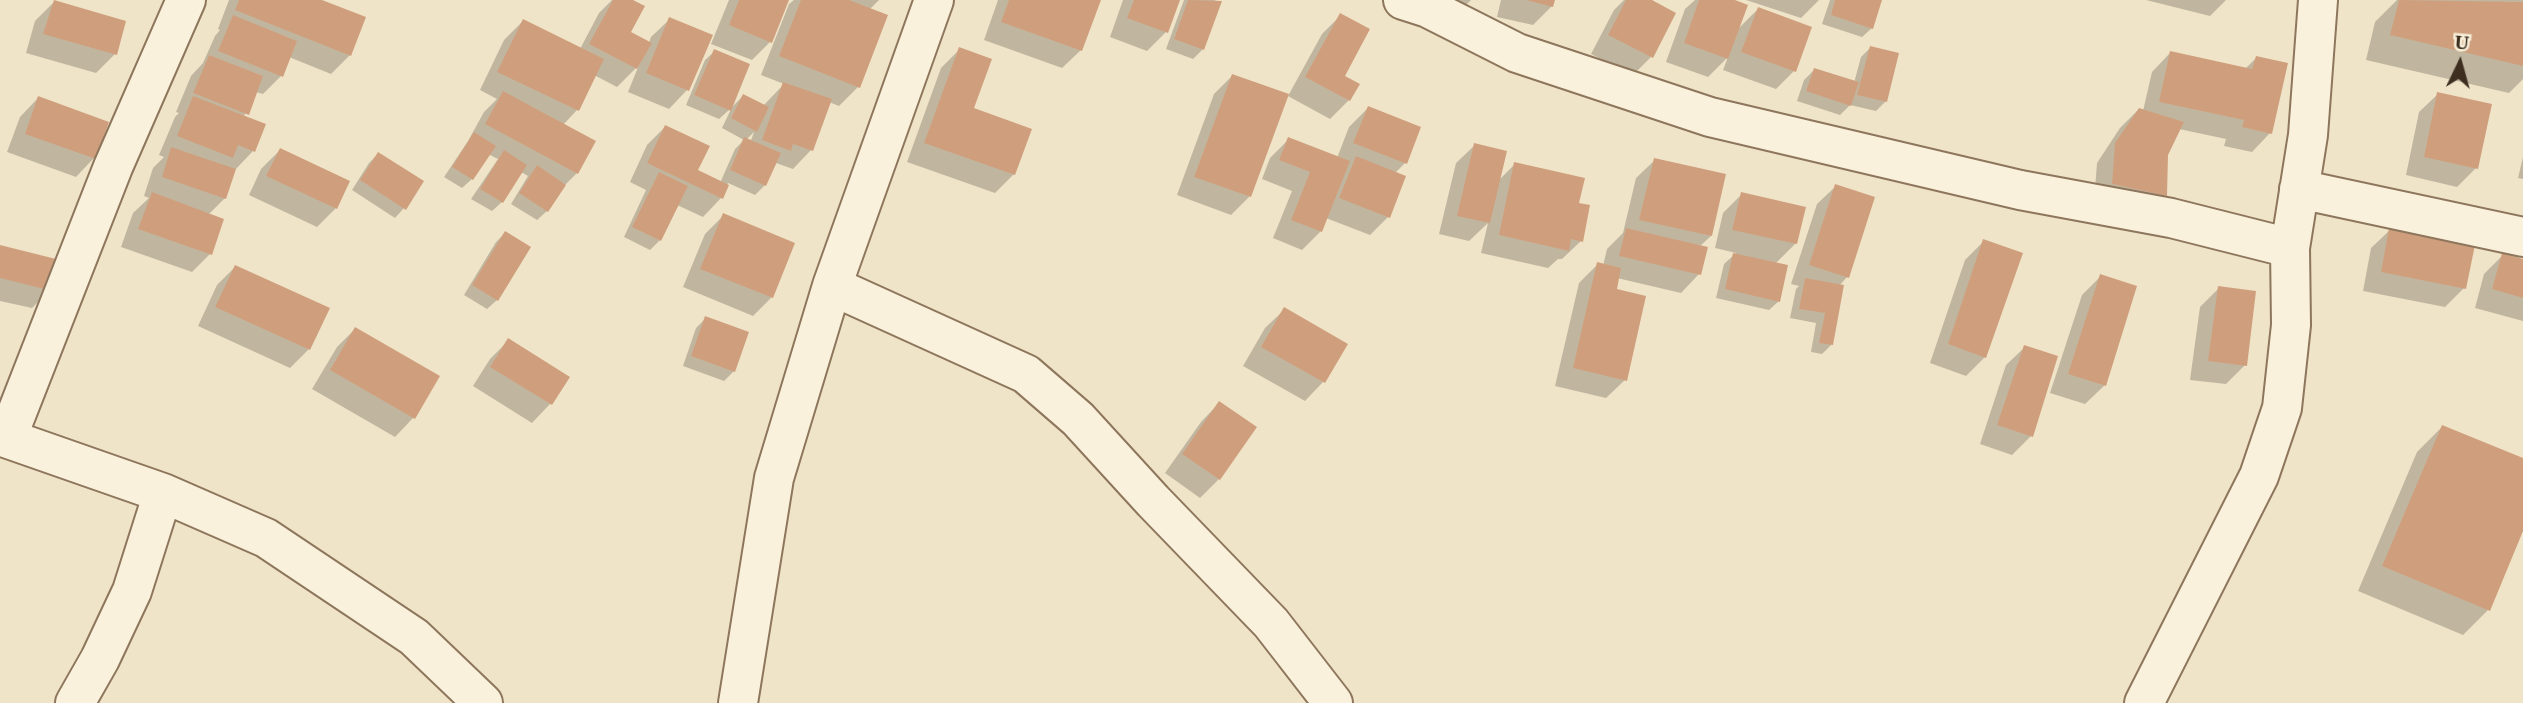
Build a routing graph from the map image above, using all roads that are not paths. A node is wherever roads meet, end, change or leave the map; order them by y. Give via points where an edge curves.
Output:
1 (186, 0) edge
2 (934, 0) edge
3 (1403, 0) edge
4 (2318, 0) edge
5 (2299, 189) junction
6 (2523, 237) edge
7 (2290, 248) junction
8 (832, 286) junction
9 (4, 437) edge
10 (163, 493) junction
11 (75, 703) edge
12 (483, 703) edge
13 (738, 703) edge
14 (1333, 703) edge
15 (2144, 703) edge

1 - 9 street
2 - 8 street
3 - 7 street via 1517,53 1710,117
4 - 5 street via 2308,135
5 - 6 street
5 - 7 street
7 - 15 street via 2291,325 2282,408 2259,476
8 - 13 street via 774,478
8 - 14 street via 1026,374 1078,419 1270,623
9 - 10 street
10 - 11 street via 132,591
10 - 12 street via 266,538 414,637

